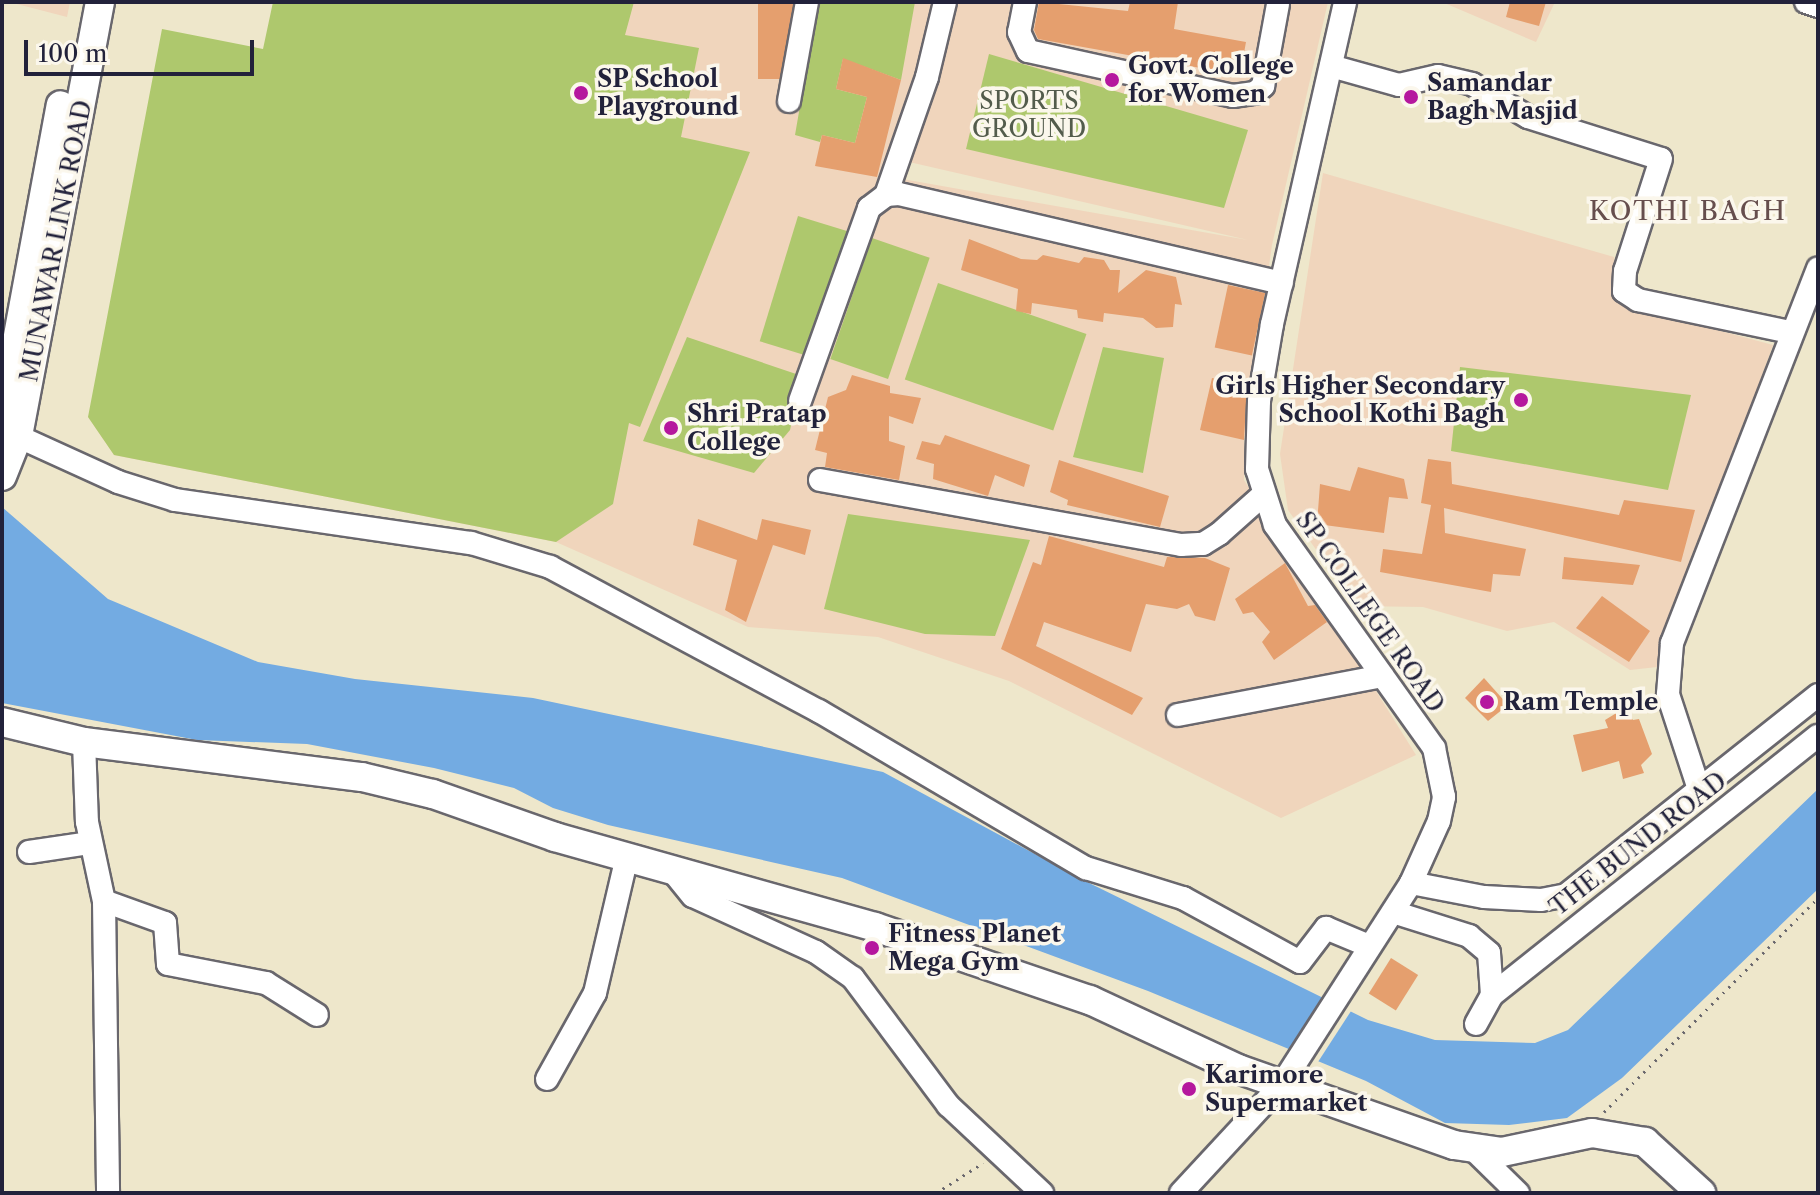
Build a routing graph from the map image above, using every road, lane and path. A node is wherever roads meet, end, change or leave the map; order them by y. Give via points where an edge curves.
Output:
1 (80, 2) edge
2 (100, 2) edge
3 (807, 2) edge
4 (945, 2) edge
5 (1025, 2) edge
6 (1345, 2) edge
7 (1806, 2) edge
8 (1278, 4) dead end
9 (1818, 6) edge
10 (1331, 66) junction
11 (789, 101) dead end
12 (886, 195) junction
13 (1818, 268) edge
14 (1282, 283) junction
15 (1790, 332) junction
16 (800, 401) dead end
17 (6, 423) edge
18 (2, 476) edge
19 (820, 480) dead end
20 (1263, 495) junction
21 (1382, 676) junction
22 (1818, 695) edge
23 (1178, 715) dead end
24 (2, 722) edge
25 (1818, 736) edge
26 (84, 742) junction
27 (1698, 786) junction
28 (90, 843) junction
29 (29, 852) dead end
30 (627, 857) junction
31 (670, 868) junction
32 (1411, 883) junction
33 (1818, 898) edge
34 (104, 901) junction
35 (1393, 912) junction
36 (1369, 946) junction
37 (1492, 995) junction
38 (317, 1015) dead end
39 (1476, 1024) dead end
40 (1286, 1076) junction
41 (547, 1079) dead end
42 (1592, 1133) junction
43 (1473, 1149) junction
44 (996, 1154) junction
45 (108, 1193) edge
46 (936, 1193) edge
47 (1042, 1193) edge
48 (1181, 1193) edge
49 (1518, 1193) edge
50 (1701, 1193) edge

1 - 17 main road, MUNAWAR LINK ROAD
2 - 17 main road, MUNAWAR LINK ROAD
3 - 11 street
4 - 12 street via 927,77
5 - 8 street via 1019,32 1028,51 1233,96 1263,86
6 - 10 street, SP COLLEGE ROAD
7 - 9 street
10 - 14 street, SP COLLEGE ROAD
10 - 15 street via 1399,85 1438,76 1472,84 1528,117 1661,159 1625,271 1624,291 1638,300
12 - 14 street
12 - 16 street via 869,208
13 - 15 street
14 - 20 street, SP COLLEGE ROAD via 1259,401 1257,469
15 - 27 street via 1672,643 1668,694
17 - 18 main road, MUNAWAR LINK ROAD
17 - 36 street via 118,482 175,500 471,543 550,567 819,711 1086,868 1183,898 1300,962 1326,928
19 - 20 street via 1181,545 1203,544
20 - 21 street, SP COLLEGE ROAD via 1275,525
21 - 23 street
21 - 32 street, SP COLLEGE ROAD via 1434,748 1442,771 1439,821
22 - 27 street
24 - 26 main road
25 - 37 street, THE BUND ROAD
26 - 28 street
26 - 30 main road via 362,777 433,794
27 - 32 street via 1566,895 1541,900 1484,897
28 - 29 street
28 - 34 street
30 - 31 main road
30 - 41 street via 595,993
31 - 40 main road via 875,927 1090,1000 1203,1055
31 - 44 street via 693,896 816,952 853,978 929,1083
32 - 35 street, SP COLLEGE ROAD
33 - 42 path via 1603,1113
34 - 38 street via 165,923 168,964 266,983
34 - 45 street
35 - 36 street, SP COLLEGE ROAD
35 - 37 street via 1483,944 1492,963
36 - 40 street, SP COLLEGE ROAD
37 - 39 street
40 - 43 main road
40 - 48 street, SP COLLEGE ROAD
42 - 43 main road via 1522,1150
42 - 50 main road via 1645,1142
43 - 49 street
44 - 46 path
44 - 47 street

